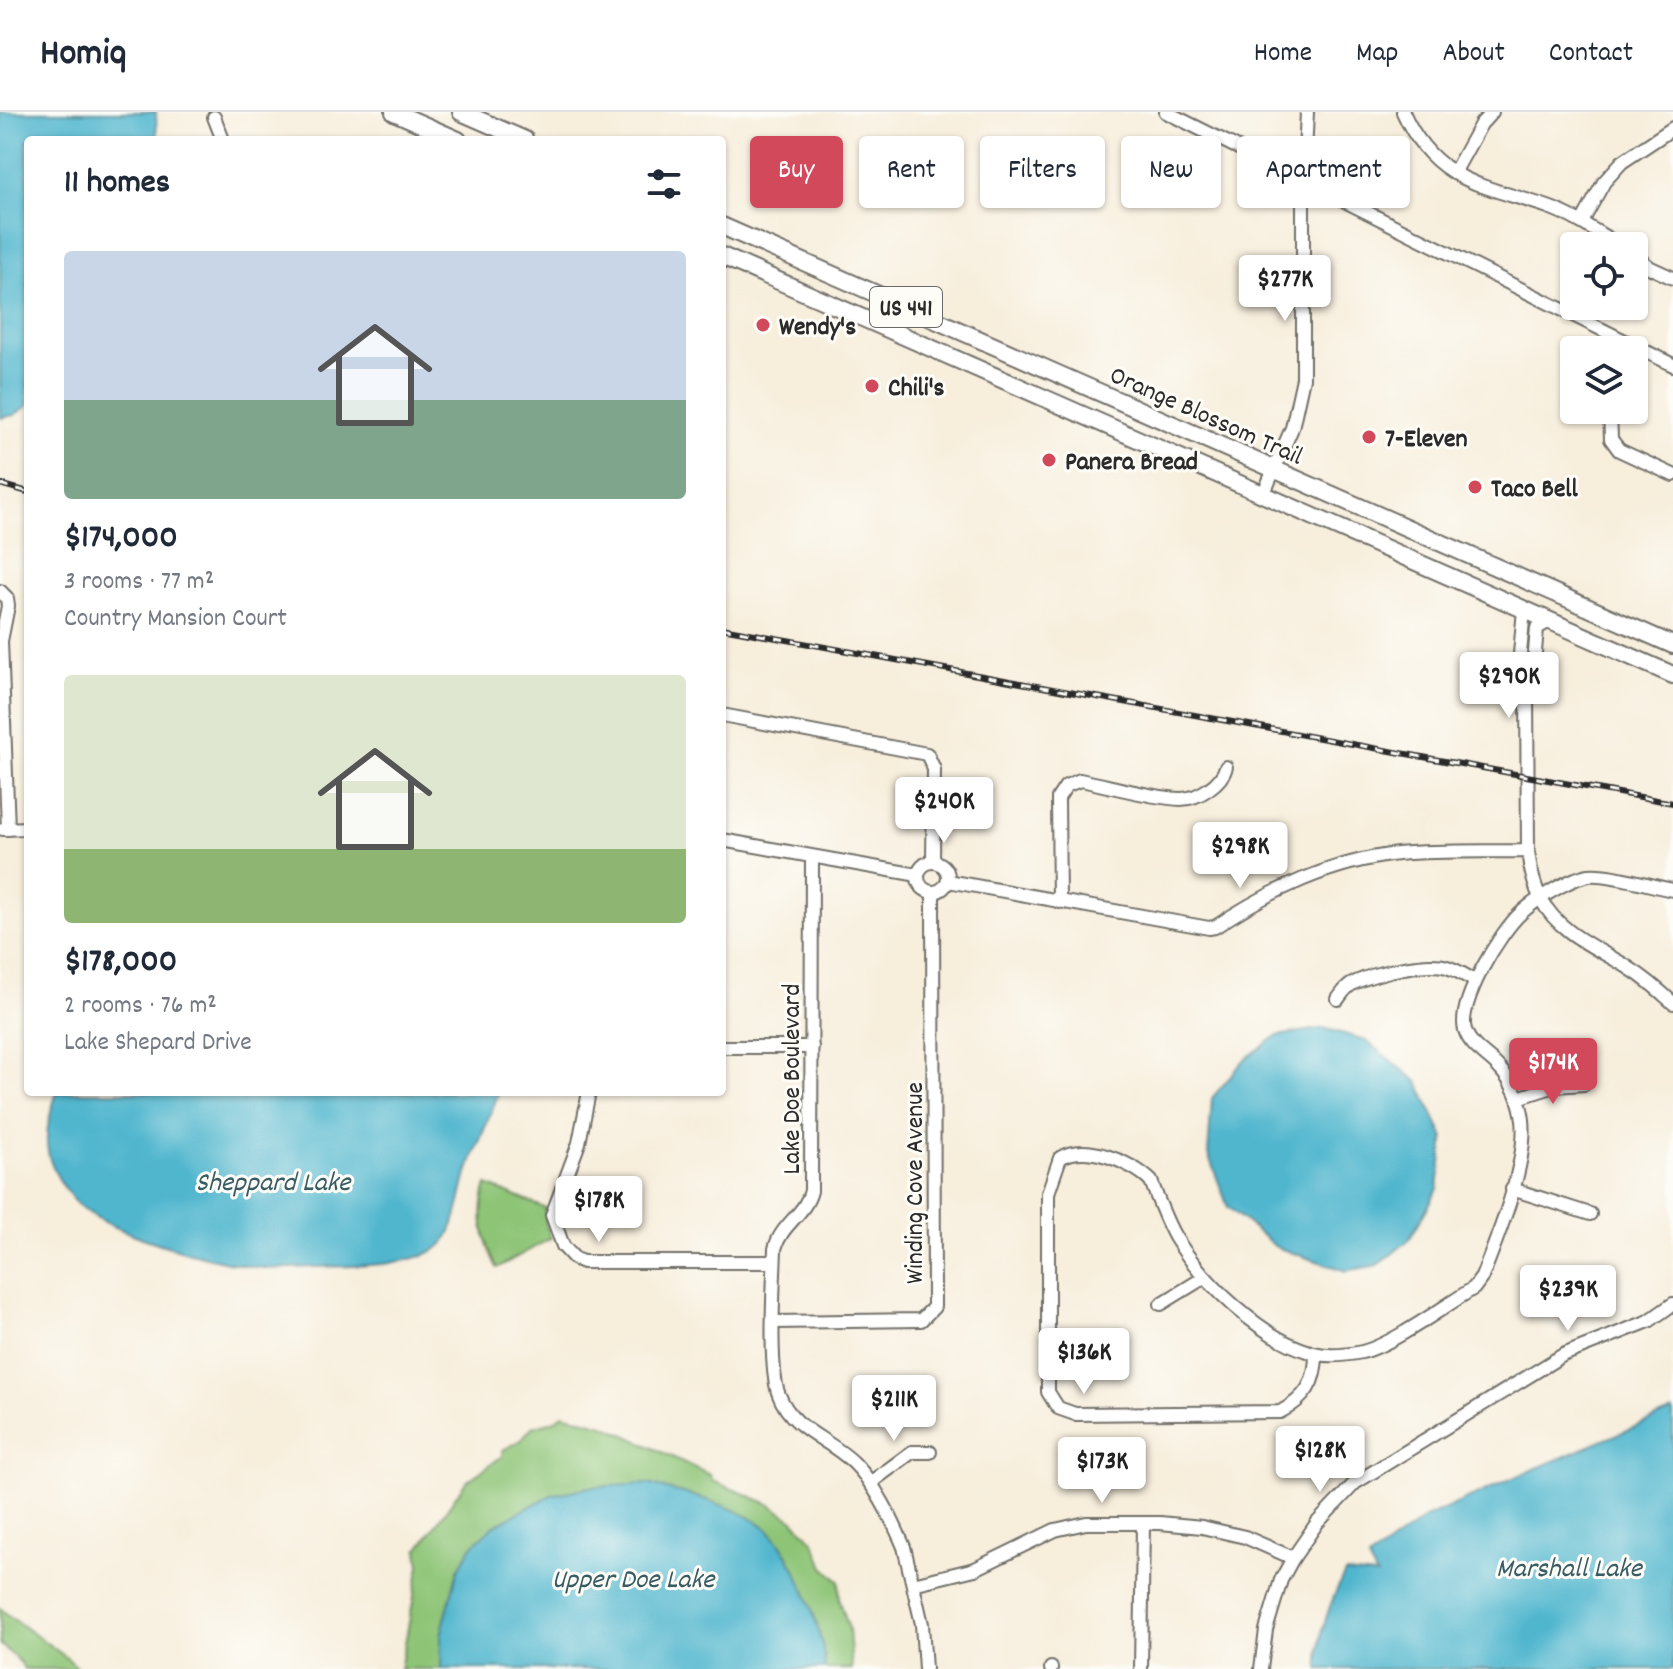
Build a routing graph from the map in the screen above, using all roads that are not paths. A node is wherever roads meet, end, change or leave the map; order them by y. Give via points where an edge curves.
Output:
1 (394, 112) edge
2 (461, 112) edge
3 (1166, 112) edge
4 (1307, 112) edge
5 (1403, 112) edge
6 (1492, 112) edge
7 (214, 117) dead end
8 (1673, 128) edge
9 (221, 136) edge
10 (449, 136) edge
11 (516, 136) edge
12 (1306, 136) edge
13 (1237, 148) edge
14 (1454, 173) junction
15 (1304, 208) edge
16 (1358, 208) edge
17 (1582, 222) junction
18 (726, 228) edge
19 (1598, 232) edge
20 (726, 258) edge
21 (1648, 266) edge
22 (1673, 278) edge
23 (1610, 334) joint
24 (999, 348) junction
25 (954, 359) junction
26 (1673, 365) edge
27 (1041, 367) junction
28 (996, 377) junction
29 (1610, 424) edge
30 (1274, 469) junction
31 (1673, 475) edge
32 (1263, 495) junction
33 (1522, 579) junction
34 (0, 591) edge
35 (1482, 591) junction
36 (1571, 600) junction
37 (1524, 609) junction
38 (1555, 623) junction
39 (1673, 645) edge
40 (1673, 675) edge
41 (1527, 689) junction
42 (726, 716) edge
43 (1226, 767) dead end
44 (24, 828) edge
45 (4, 829) edge
46 (726, 841) edge
47 (1528, 851) junction
48 (812, 857) junction
49 (933, 861) junction
50 (918, 875) junction
51 (948, 881) junction
52 (1673, 890) edge
53 (933, 892) junction
54 (1540, 898) junction
55 (1059, 902) junction
56 (1475, 981) junction
57 (1338, 999) dead end
58 (1673, 1003) edge
59 (726, 1047) edge
60 (812, 1047) junction
61 (1584, 1084) dead end
62 (588, 1096) edge
63 (1518, 1098) junction
64 (1512, 1189) junction
65 (1590, 1214) dead end
66 (774, 1262) junction
67 (1205, 1277) junction
68 (1161, 1304) dead end
69 (1673, 1304) edge
70 (774, 1322) junction
71 (1316, 1354) junction
72 (930, 1452) dead end
73 (870, 1483) junction
74 (1143, 1523) junction
75 (1293, 1558) junction
76 (913, 1584) junction
77 (925, 1669) edge
78 (1141, 1669) edge
79 (1261, 1669) edge

1 - 10 main road
2 - 11 main road
3 - 13 street
4 - 12 street
5 - 14 street via 1427,154
6 - 14 street
7 - 9 street
8 - 17 street via 1622,162
14 - 17 street
15 - 30 street via 1303,378 1292,428
16 - 23 street
17 - 19 street
18 - 24 main road, Orange Blossom Trail / US 441
20 - 25 main road, Orange Blossom Trail / US 441
21 - 22 street
23 - 26 street
24 - 25 main road via 988,359
24 - 27 main road, Orange Blossom Trail / US 441
25 - 28 main road, Orange Blossom Trail / US 441
27 - 28 main road via 1013,367
27 - 30 main road, Orange Blossom Trail / US 441
28 - 32 main road, Orange Blossom Trail / US 441
29 - 31 street via 1611,439 1619,450
30 - 32 street
30 - 33 main road, Orange Blossom Trail / US 441
32 - 35 main road, Orange Blossom Trail / US 441
33 - 35 main road via 1504,592
33 - 36 main road, Orange Blossom Trail / US 441
34 - 45 street via 8,606 1,641
35 - 37 main road, Orange Blossom Trail / US 441
36 - 37 main road via 1534,602
36 - 39 main road, Orange Blossom Trail / US 441
37 - 38 main road, Orange Blossom Trail / US 441
37 - 41 street via 1520,654
38 - 40 main road, Orange Blossom Trail / US 441
38 - 41 street via 1537,628
41 - 47 street
42 - 49 street via 927,754 934,769
43 - 55 street via 1213,785 1186,799 1080,780 1066,786 1058,798
44 - 45 street
46 - 48 street
47 - 54 street
47 - 55 street via 1396,854 1365,860 1293,884 1209,928
48 - 50 street
48 - 60 street, Lake Doe Boulevard
49 - 50 street
49 - 51 street via 945,868
50 - 53 street via 923,889
51 - 53 street
51 - 55 street
52 - 54 street via 1590,875
53 - 70 street, Winding Cove Avenue via 934,1307 921,1320
54 - 56 street via 1514,920
54 - 58 street via 1579,938 1632,969
56 - 57 street via 1447,967 1429,965 1355,982
56 - 63 street via 1464,1008 1466,1032 1501,1069
59 - 60 street
60 - 66 street, Lake Doe Boulevard via 811,1191 804,1208 780,1235
61 - 63 street via 1555,1086
62 - 66 street via 579,1143 552,1215 559,1238 575,1259
63 - 64 street via 1523,1137
64 - 65 street
64 - 71 street via 1474,1288 1374,1348
66 - 70 street, Lake Doe Boulevard
67 - 68 street
67 - 71 street via 1255,1322
67 - 71 street via 1174,1235 1144,1174 1099,1155 1064,1155 1048,1193 1048,1392 1058,1408 1075,1414 1280,1412 1308,1391
69 - 75 street via 1649,1321 1563,1355 1355,1483
70 - 73 street, Lake Doe Boulevard via 775,1384 789,1414 854,1463
72 - 73 street via 912,1452
73 - 76 street, Lake Doe Boulevard via 904,1547
74 - 75 street via 1223,1531
74 - 76 street via 1070,1526 975,1569
74 - 78 street
75 - 79 street via 1272,1604
76 - 77 street, Lake Doe Boulevard

